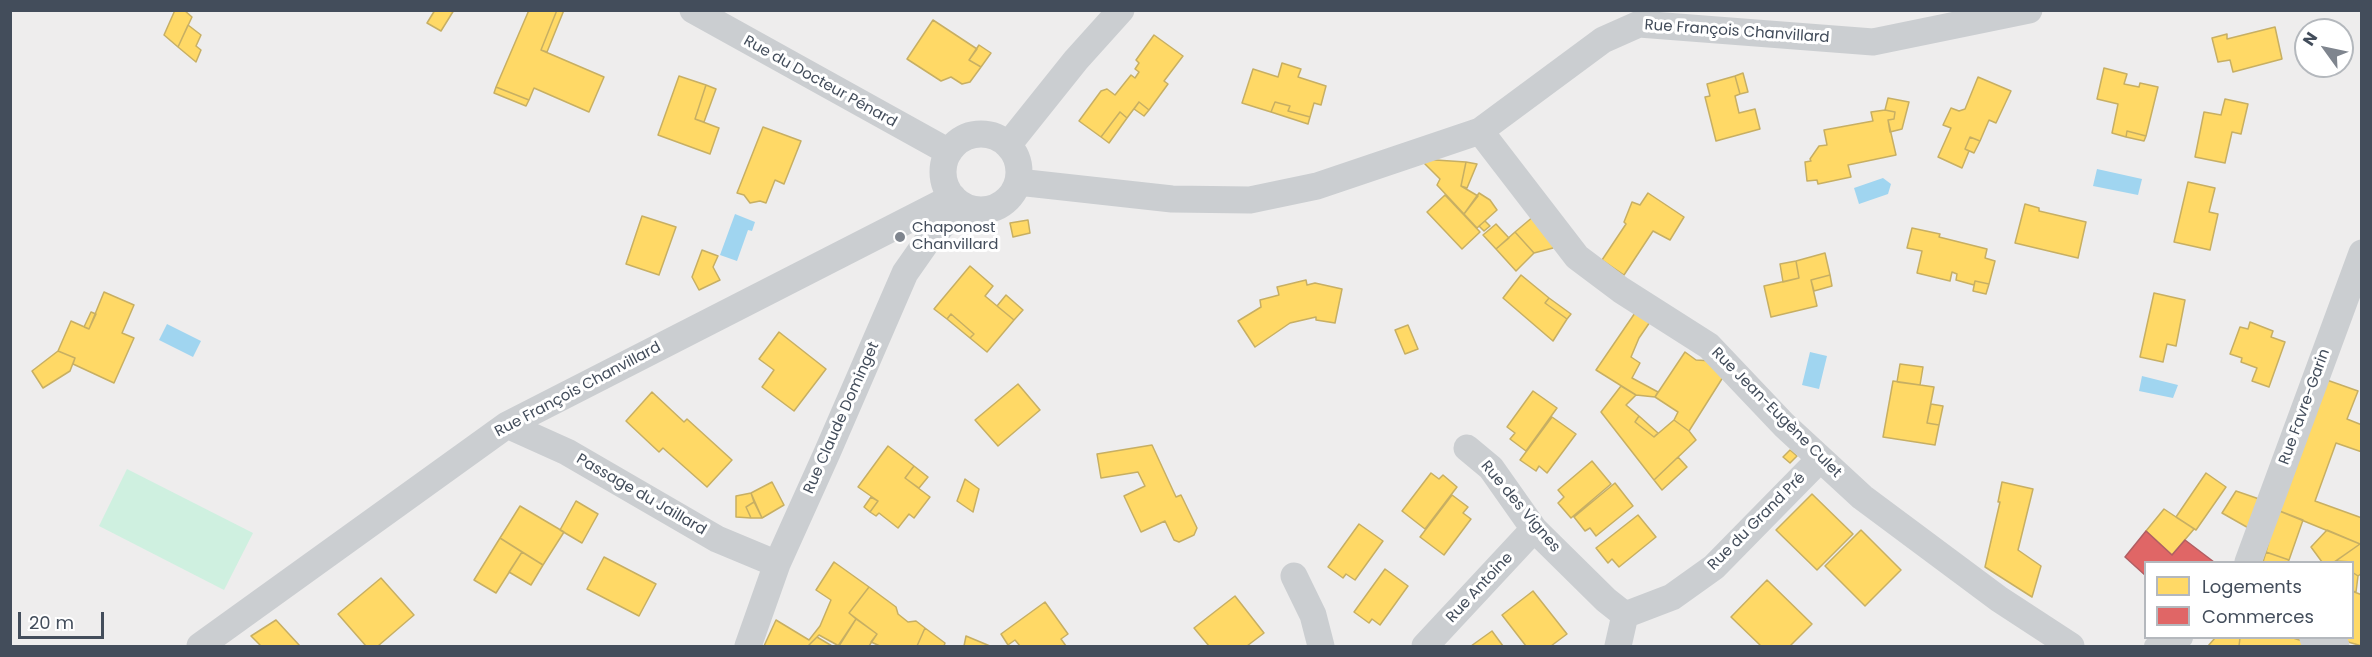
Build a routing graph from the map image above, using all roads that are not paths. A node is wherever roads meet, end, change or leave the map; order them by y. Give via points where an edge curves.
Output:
1 (693, 10) edge
2 (1121, 10) edge
3 (2029, 10) edge
4 (1636, 17) edge
5 (1480, 130) junction
6 (1008, 146) junction
7 (949, 152) junction
8 (1018, 182) junction
9 (957, 201) junction
10 (2361, 253) edge
11 (507, 425) junction
12 (1467, 448) dead end
13 (1820, 459) junction
14 (1534, 529) junction
15 (2248, 561) edge
16 (777, 564) junction
17 (1294, 576) dead end
18 (1625, 615) junction
19 (2179, 639) edge
20 (2316, 639) edge
21 (200, 646) edge
22 (748, 646) edge
23 (1321, 646) edge
24 (1425, 646) edge
25 (1618, 646) edge
26 (2071, 646) edge
27 (2154, 646) edge
28 (2336, 646) edge

1 - 7 street, Rue du Docteur Pénard
2 - 6 street
3 - 4 street, Rue François Chanvillard via 1873,42
4 - 5 street, Rue François Chanvillard
5 - 8 street, Rue François Chanvillard via 1317,186 1250,200 1172,199
5 - 13 street, Rue Jean-Eugène Culet via 1577,257 1709,346
6 - 7 street via 994,136 977,135 961,140
6 - 8 street via 1016,156
7 - 9 street via 945,183
8 - 9 street via 1011,196 998,207 982,211
9 - 11 street, Rue François Chanvillard
9 - 16 street, Rue Claude Dominget via 905,273
10 - 15 street, Rue Favre-Garin
11 - 16 street, Passage du Jaillard via 567,452 717,539
11 - 21 street, Rue François Chanvillard
12 - 14 street, Rue des Vignes via 1491,468
13 - 18 street, Rue du Grand Pré via 1714,567 1672,597
13 - 26 street, Rue Jean-Eugène Culet via 1871,504 1999,599
14 - 18 street, Rue des Vignes
14 - 24 street, Rue Antoine
16 - 22 street, Rue Claude Dominget
17 - 23 street
18 - 25 street
19 - 27 street
20 - 28 street

